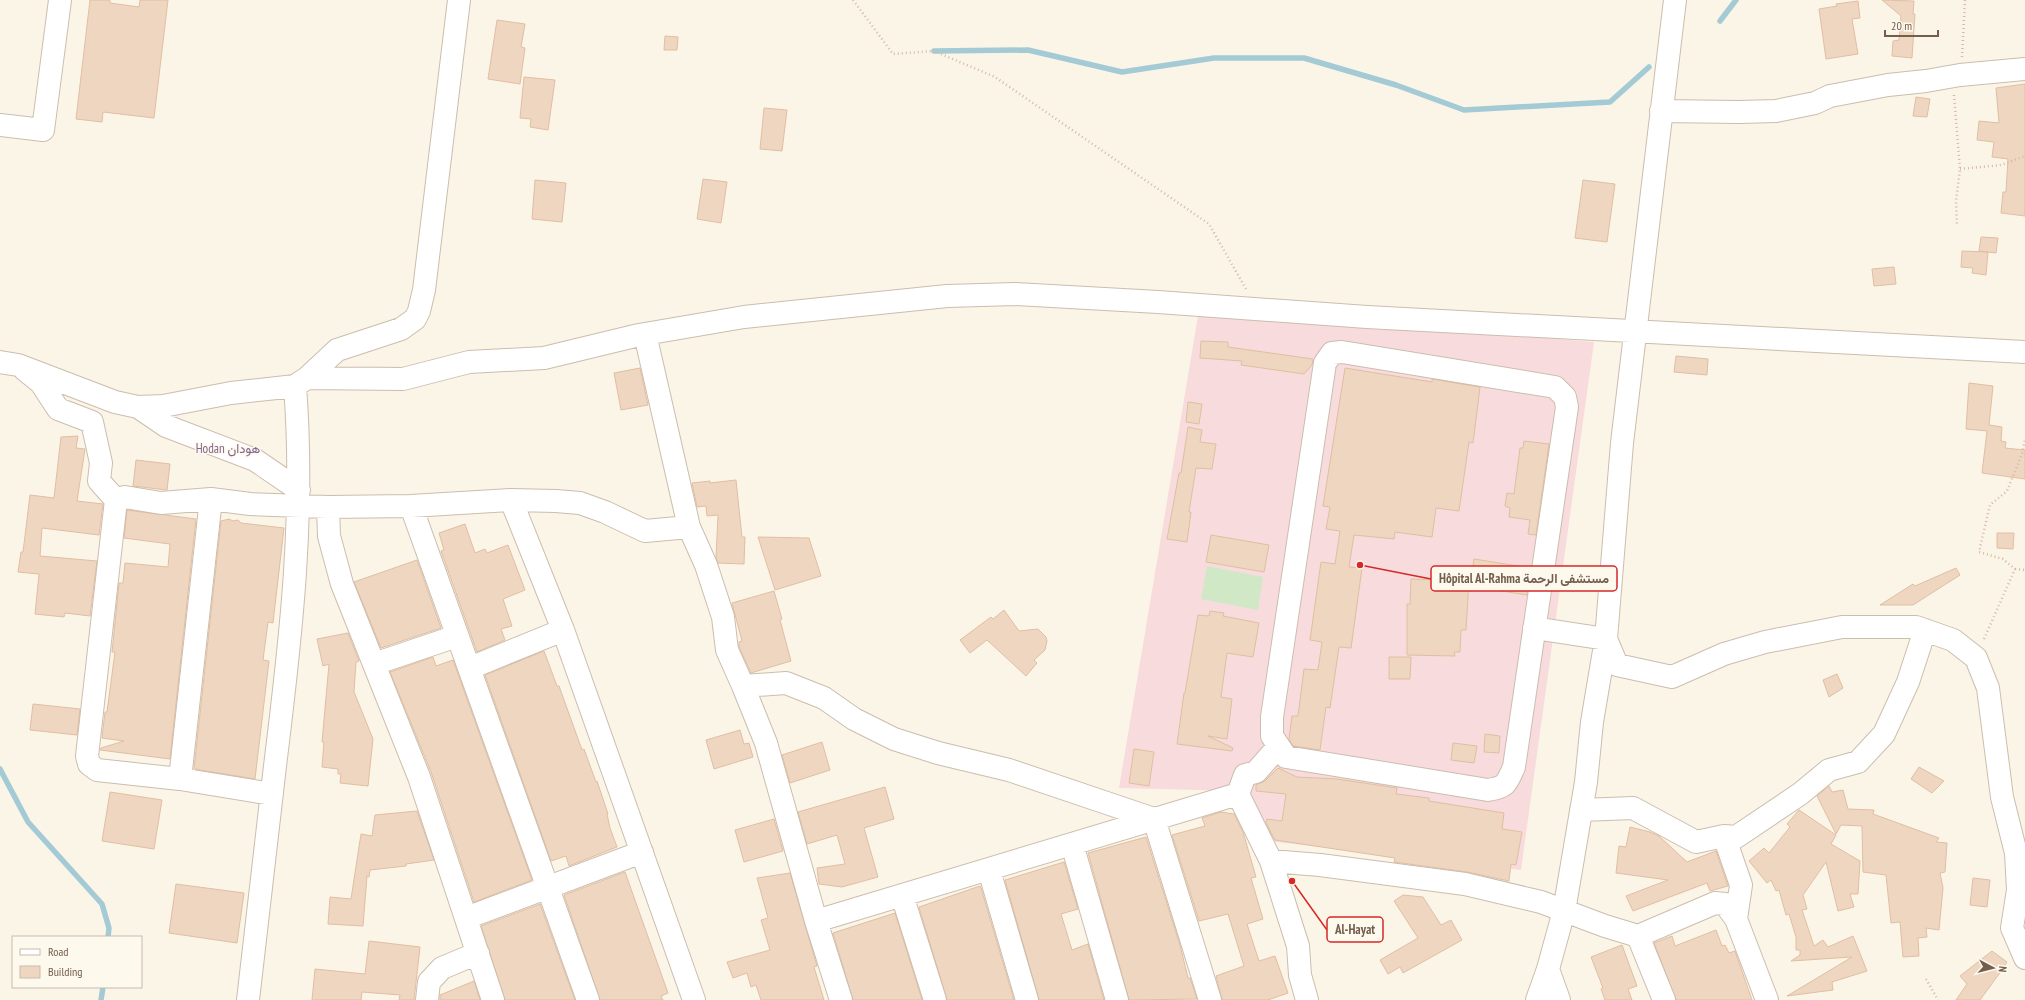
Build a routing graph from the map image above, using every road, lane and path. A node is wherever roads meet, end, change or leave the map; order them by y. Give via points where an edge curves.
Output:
1 (60, 0) edge
2 (459, 0) edge
3 (853, 0) edge
4 (1675, 0) edge
5 (1966, 0) edge
6 (2025, 69) edge
7 (1957, 76) junction
8 (1661, 111) junction
9 (0, 125) edge
10 (2025, 156) edge
11 (1960, 170) junction
12 (1957, 226) dead end
13 (1258, 310) junction
14 (1634, 332) junction
15 (645, 334) junction
16 (2025, 352) edge
17 (9, 363) edge
18 (301, 382) junction
19 (138, 407) junction
20 (2025, 439) edge
21 (299, 498) junction
22 (211, 499) junction
23 (116, 500) junction
24 (510, 500) junction
25 (328, 506) junction
26 (411, 506) junction
27 (689, 527) junction
28 (2015, 569) junction
29 (2025, 570) edge
30 (1534, 628) junction
31 (563, 630) junction
32 (1925, 630) junction
33 (457, 636) junction
34 (1606, 639) junction
35 (1976, 658) junction
36 (374, 664) junction
37 (470, 668) junction
38 (743, 686) junction
39 (1278, 747) junction
40 (180, 779) junction
41 (272, 794) junction
42 (1238, 794) junction
43 (1581, 810) junction
44 (1154, 820) junction
45 (1724, 836) junction
46 (1072, 844) junction
47 (642, 852) junction
48 (1271, 861) junction
49 (989, 870) junction
50 (547, 887) junction
51 (902, 895) junction
52 (1564, 911) junction
53 (466, 918) junction
54 (1736, 919) junction
55 (816, 921) junction
56 (1638, 936) junction
57 (478, 953) junction
58 (2025, 958) edge
59 (1548, 969) junction
60 (1926, 979) dead end
61 (248, 1000) edge
62 (427, 1000) edge
63 (493, 1000) edge
64 (588, 1000) edge
65 (694, 1000) edge
66 (841, 1000) edge
67 (935, 1000) edge
68 (1027, 1000) edge
69 (1117, 1000) edge
70 (1210, 1000) edge
71 (1307, 1000) edge
72 (1537, 1000) edge
73 (1559, 1000) edge
74 (1664, 1000) edge
75 (1767, 1000) edge
76 (1938, 1000) edge

1 - 9 street via 42,130
2 - 18 street via 420,310 415,319 401,329 337,350
3 - 13 path via 893,54 934,51 995,77 1209,224
4 - 8 street
5 - 7 path
6 - 7 street
7 - 8 street via 1856,90 1830,96 1815,103 1776,110
7 - 11 path
8 - 14 street
10 - 11 path via 2001,165
11 - 12 path via 1956,201
13 - 14 street
13 - 15 street via 1015,294 947,296 744,318
14 - 16 street
14 - 34 street via 1621,450
15 - 18 street via 544,358 469,362 403,379
15 - 27 street
17 - 19 street via 115,402
17 - 23 street via 41,383 58,409 92,422 101,463 99,481
18 - 19 street via 163,406
18 - 21 street
19 - 21 street via 166,426 255,460
20 - 28 path via 2022,454 2006,491 1990,505 1979,552 2003,559
21 - 22 street via 250,504
21 - 25 street
21 - 41 street via 289,652
22 - 23 street via 161,503 125,497
22 - 40 street
23 - 40 street via 86,756 89,764 97,770
24 - 26 street
24 - 27 street via 580,503 645,531
24 - 31 street
25 - 26 street
25 - 36 street via 329,536 342,584
26 - 33 street
27 - 38 street via 706,565 723,617 727,650
28 - 29 path
28 - 35 path
30 - 34 street
30 - 39 street via 1514,767 1508,782 1502,788 1488,790 1286,757
30 - 39 street via 1567,407 1565,396 1555,387 1332,352 1325,363 1272,717 1272,736
31 - 37 street
31 - 47 street
32 - 34 street via 1916,626 1842,627 1765,642 1724,654 1672,677 1617,665
32 - 35 street via 1953,640
32 - 45 street via 1908,682 1884,734 1858,762 1829,770 1742,834 1736,837
33 - 36 street
33 - 37 street
34 - 43 street
35 - 58 street via 1988,688 2002,798 2016,853 2018,890 2012,928
36 - 53 street via 419,777
37 - 50 street
38 - 44 street via 786,683 824,698 854,719 894,739 938,754 1009,770
38 - 55 street via 766,743
39 - 42 street via 1256,772 1245,776
40 - 41 street
41 - 61 street
42 - 44 street
42 - 48 street
43 - 45 street via 1633,808 1696,842
43 - 52 street
44 - 46 street
44 - 70 street
45 - 54 street via 1741,886
46 - 49 street
46 - 69 street
47 - 50 street
47 - 65 street
48 - 52 street via 1465,884 1510,893
48 - 71 street via 1298,946 1300,975
49 - 51 street
49 - 68 street
50 - 53 street
50 - 64 street
51 - 55 street
51 - 67 street
52 - 56 street
52 - 59 street
53 - 57 street
54 - 56 street via 1725,904 1715,903
54 - 75 street
55 - 66 street
56 - 74 street
57 - 62 street via 442,968 429,982
57 - 63 street
59 - 72 street
59 - 73 street
60 - 76 path

